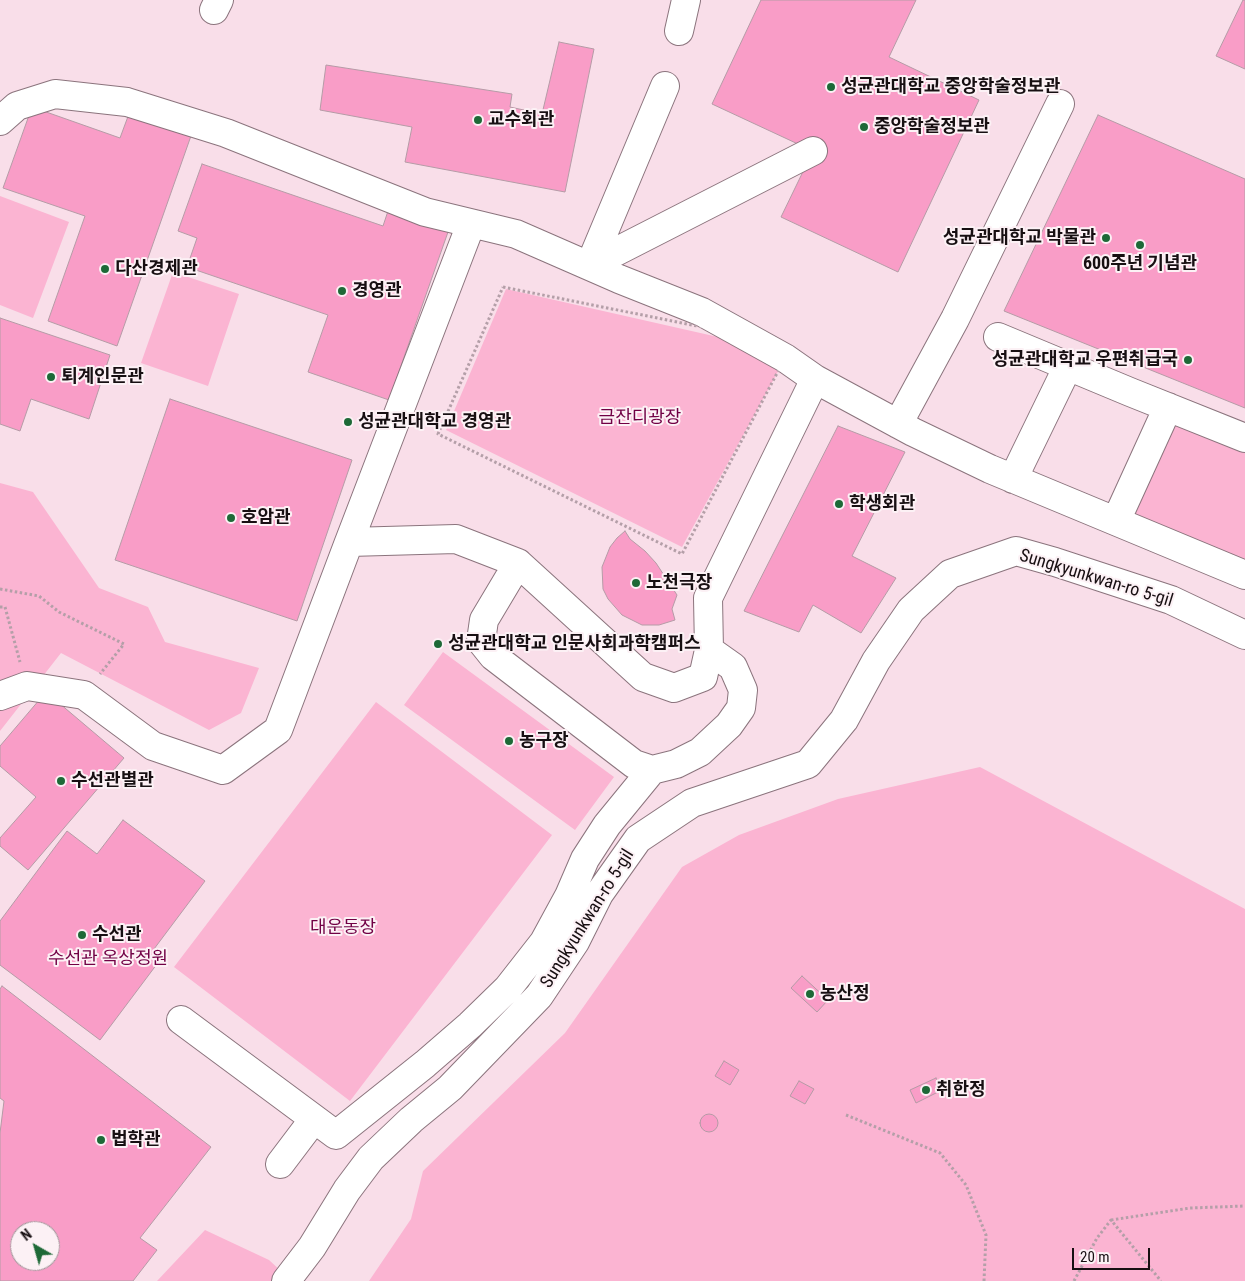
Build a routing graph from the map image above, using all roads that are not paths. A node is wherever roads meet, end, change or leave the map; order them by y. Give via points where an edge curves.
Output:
1 (686, 0) edge
2 (679, 31) dead end
3 (665, 86) dead end
4 (1060, 104) dead end
5 (0, 121) edge
6 (812, 151) dead end
7 (471, 224) junction
8 (590, 265) junction
9 (998, 337) dead end
10 (1068, 366) junction
11 (815, 379) junction
12 (1168, 407) junction
13 (898, 424) junction
14 (1245, 438) edge
15 (1013, 479) junction
16 (1116, 521) junction
17 (349, 542) junction
18 (518, 563) junction
19 (1245, 575) edge
20 (1245, 634) edge
21 (709, 650) junction
22 (0, 696) edge
23 (652, 770) junction
24 (182, 1020) dead end
25 (314, 1119) junction
26 (280, 1164) dead end
27 (286, 1281) edge

1 - 2 street
3 - 8 street
4 - 13 street via 955,319
5 - 7 street via 17,106 54,94 127,102 226,133 425,212
6 - 8 street
7 - 8 street via 516,234
7 - 17 street
8 - 11 street via 702,312
9 - 10 street
10 - 12 street
10 - 15 street
11 - 13 street
11 - 21 street via 708,598
12 - 14 street
12 - 16 street
13 - 15 street
15 - 16 street
16 - 19 street
17 - 18 street via 456,539
17 - 22 street via 278,730 223,770 153,746 84,695 27,686
18 - 21 street via 643,677 674,688 703,677
18 - 23 street via 484,620 481,641 493,656 634,764
20 - 27 street, Sungkyunkwan-ro 5-gil via 1170,600 1016,551 950,574 911,610 876,661 844,720 808,764 692,803 638,839 599,894 575,942 539,996 450,1088 371,1158
21 - 23 street via 733,667 743,690 741,708 729,725 700,752 676,764
23 - 25 street via 589,852 544,942 508,988 425,1064 336,1135
24 - 25 street
25 - 26 street

